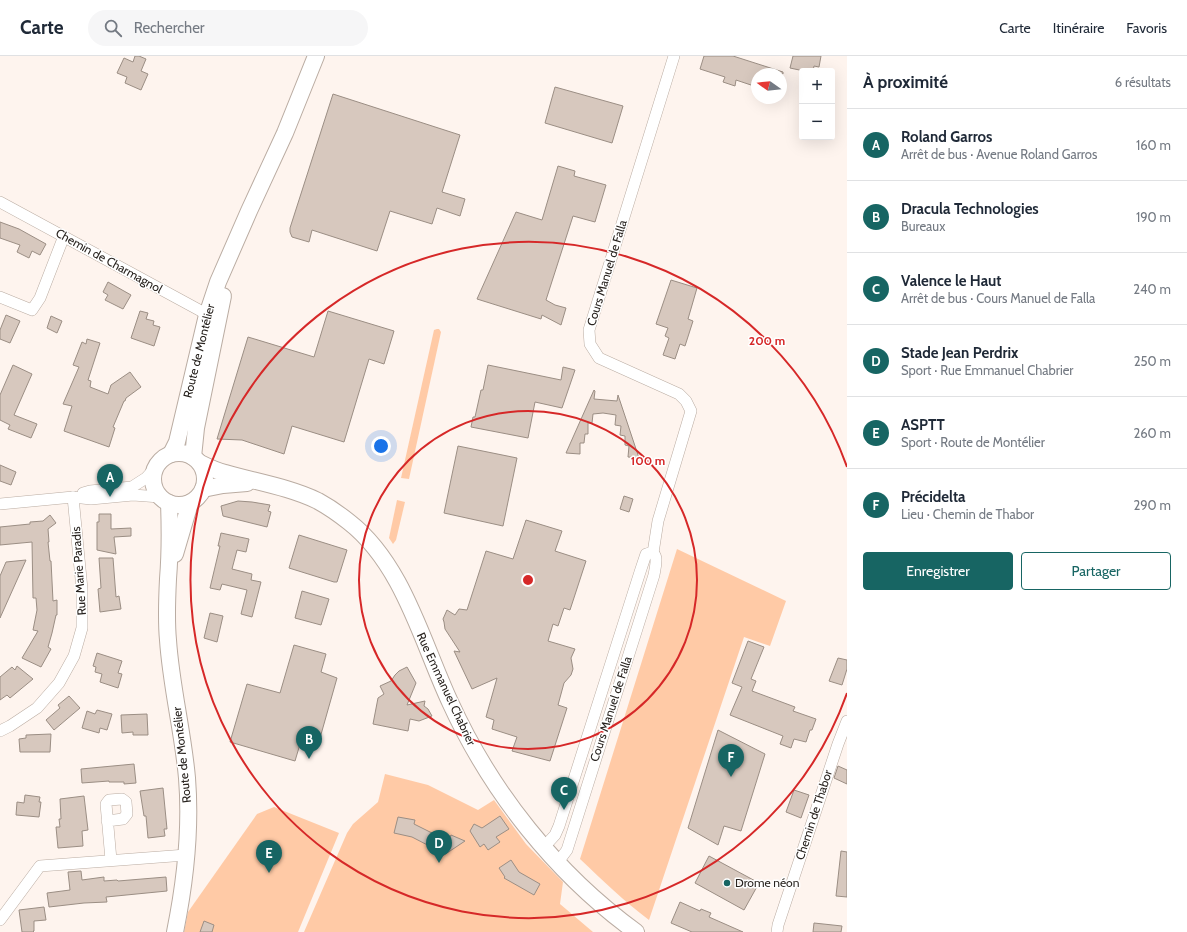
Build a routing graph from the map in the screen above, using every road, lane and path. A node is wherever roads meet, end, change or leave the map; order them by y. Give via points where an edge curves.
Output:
1 (316, 56) edge
2 (674, 56) edge
3 (0, 202) edge
4 (64, 236) junction
5 (0, 297) edge
6 (212, 319) junction
7 (171, 454) junction
8 (197, 460) junction
9 (156, 467) junction
10 (264, 484) junction
11 (203, 489) junction
12 (73, 497) junction
13 (164, 500) junction
14 (190, 503) junction
15 (0, 504) edge
16 (653, 553) junction
17 (168, 579) junction
18 (847, 722) edge
19 (0, 730) edge
20 (107, 821) dead end
21 (544, 847) junction
22 (186, 855) junction
23 (111, 860) junction
24 (558, 862) junction
25 (0, 920) edge
26 (175, 932) edge
27 (636, 932) edge
28 (777, 932) edge

1 - 6 main road, Route de Montélier via 286,133 233,250
2 - 16 street, Cours Manuel de Falla via 589,330 590,344 599,358 680,394 691,411 658,521
3 - 4 street, Chemin de Charmagnol
4 - 5 street via 40,298 32,310
4 - 6 street, Chemin de Charmagnol
6 - 7 main road, Route de Montélier via 177,442
6 - 8 main road, Route de Montélier via 196,428
7 - 8 main road via 186,454
7 - 9 main road, Route de Montélier
8 - 10 main road, Rue Emmanuel Chabrier via 224,473
8 - 11 main road, Route de Montélier via 204,471
9 - 12 street via 132,487 90,491
9 - 13 main road, Route de Montélier via 153,483 155,490
10 - 11 main road, Rue Emmanuel Chabrier via 243,483
10 - 21 main road, Rue Emmanuel Chabrier via 286,489 334,510 374,545 404,596 449,702 469,741 504,796
11 - 14 main road, Route de Montélier
12 - 13 street via 91,499 133,495
12 - 15 street
12 - 19 street, Rue Marie Paradis via 82,589 82,628 74,656 60,683 37,708
13 - 14 main road via 176,505
13 - 17 main road, Route de Montélier via 170,521
14 - 17 main road, Route de Montélier
16 - 21 street, Cours Manuel de Falla via 646,554 559,826
16 - 24 street, Cours Manuel de Falla via 656,559 654,575 567,850
17 - 22 main road, Route de Montélier via 168,641 187,778
18 - 28 street, Chemin de Thabor
20 - 23 street
21 - 24 main road, Rue Emmanuel Chabrier
22 - 23 street
22 - 26 main road, Route de Montélier
23 - 25 street via 40,866
24 - 27 main road, Rue Emmanuel Chabrier via 601,904

